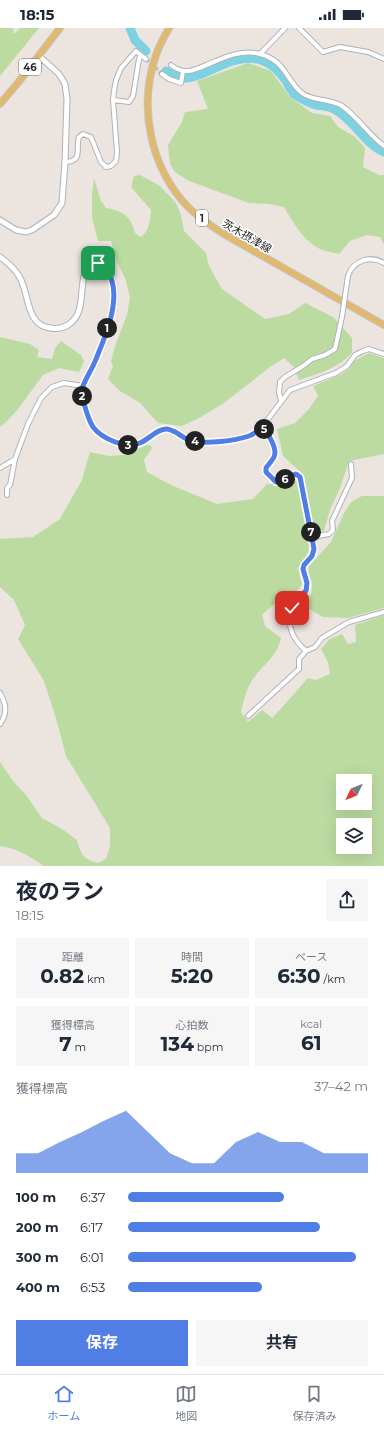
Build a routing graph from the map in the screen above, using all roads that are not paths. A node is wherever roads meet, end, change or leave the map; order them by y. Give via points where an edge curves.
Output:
1 (60, 28) edge
2 (169, 28) edge
3 (285, 28) edge
4 (299, 28) edge
5 (260, 54) junction
6 (142, 55) junction
7 (39, 56) junction
8 (146, 59) tunnel mouth
9 (384, 59) edge
10 (171, 65) dead end
11 (183, 72) junction
12 (162, 74) tunnel mouth
13 (112, 100) junction
14 (0, 104) edge
15 (384, 146) edge
16 (66, 162) junction
17 (0, 220) edge
18 (0, 257) edge
19 (384, 264) edge
20 (384, 325) edge
21 (106, 332) joint
22 (384, 354) edge
23 (83, 386) junction
24 (281, 400) junction
25 (262, 427) junction
26 (15, 459) junction
27 (351, 464) dead end
28 (0, 468) edge
29 (7, 496) dead end
30 (312, 537) junction
31 (384, 612) edge
32 (306, 651) junction
33 (0, 692) edge
34 (248, 716) dead end
35 (0, 724) edge

1 - 7 main road, 46
2 - 20 main road, 茨木摂津線 / 1 via 152,68 147,111 153,146 174,189 188,207 208,224
3 - 5 street
4 - 9 street via 323,52 340,47 368,52
5 - 11 street via 242,53
5 - 15 street via 280,65 307,96 341,106
6 - 8 street
6 - 13 street via 136,50 121,68
6 - 13 street via 139,59 133,96 129,102
7 - 14 main road, 46
7 - 16 street via 59,74 65,84
10 - 11 street
11 - 12 street via 181,83
13 - 16 street via 116,161 106,167 101,162 91,136 83,134 79,137 77,158 73,162
16 - 17 street via 62,203 54,215 26,232 16,230
18 - 21 street via 19,277 34,319 46,328 53,329 67,326 78,316 85,272 89,265 94,263 103,265 110,276 115,296
19 - 24 street, bridge via 372,259 356,264 348,275 335,349 312,359 285,377 280,382
21 - 23 street
22 - 24 street via 369,349 355,355 346,366 326,377 290,390
23 - 25 street via 81,392 93,427 120,444 136,444 167,429 190,441 208,442 249,436
23 - 26 street via 64,383 52,387 42,398 28,424
24 - 25 street
25 - 30 street via 268,433 275,451 266,472 276,482 281,482 291,475 296,474 300,477
26 - 28 street
26 - 29 street
27 - 30 street via 352,478 332,521 333,530 328,534
30 - 32 street via 314,549 303,569 307,583 306,591 297,598 289,618 293,637
31 - 32 street via 349,622
32 - 34 street via 299,658 299,669
33 - 35 street via 6,710

